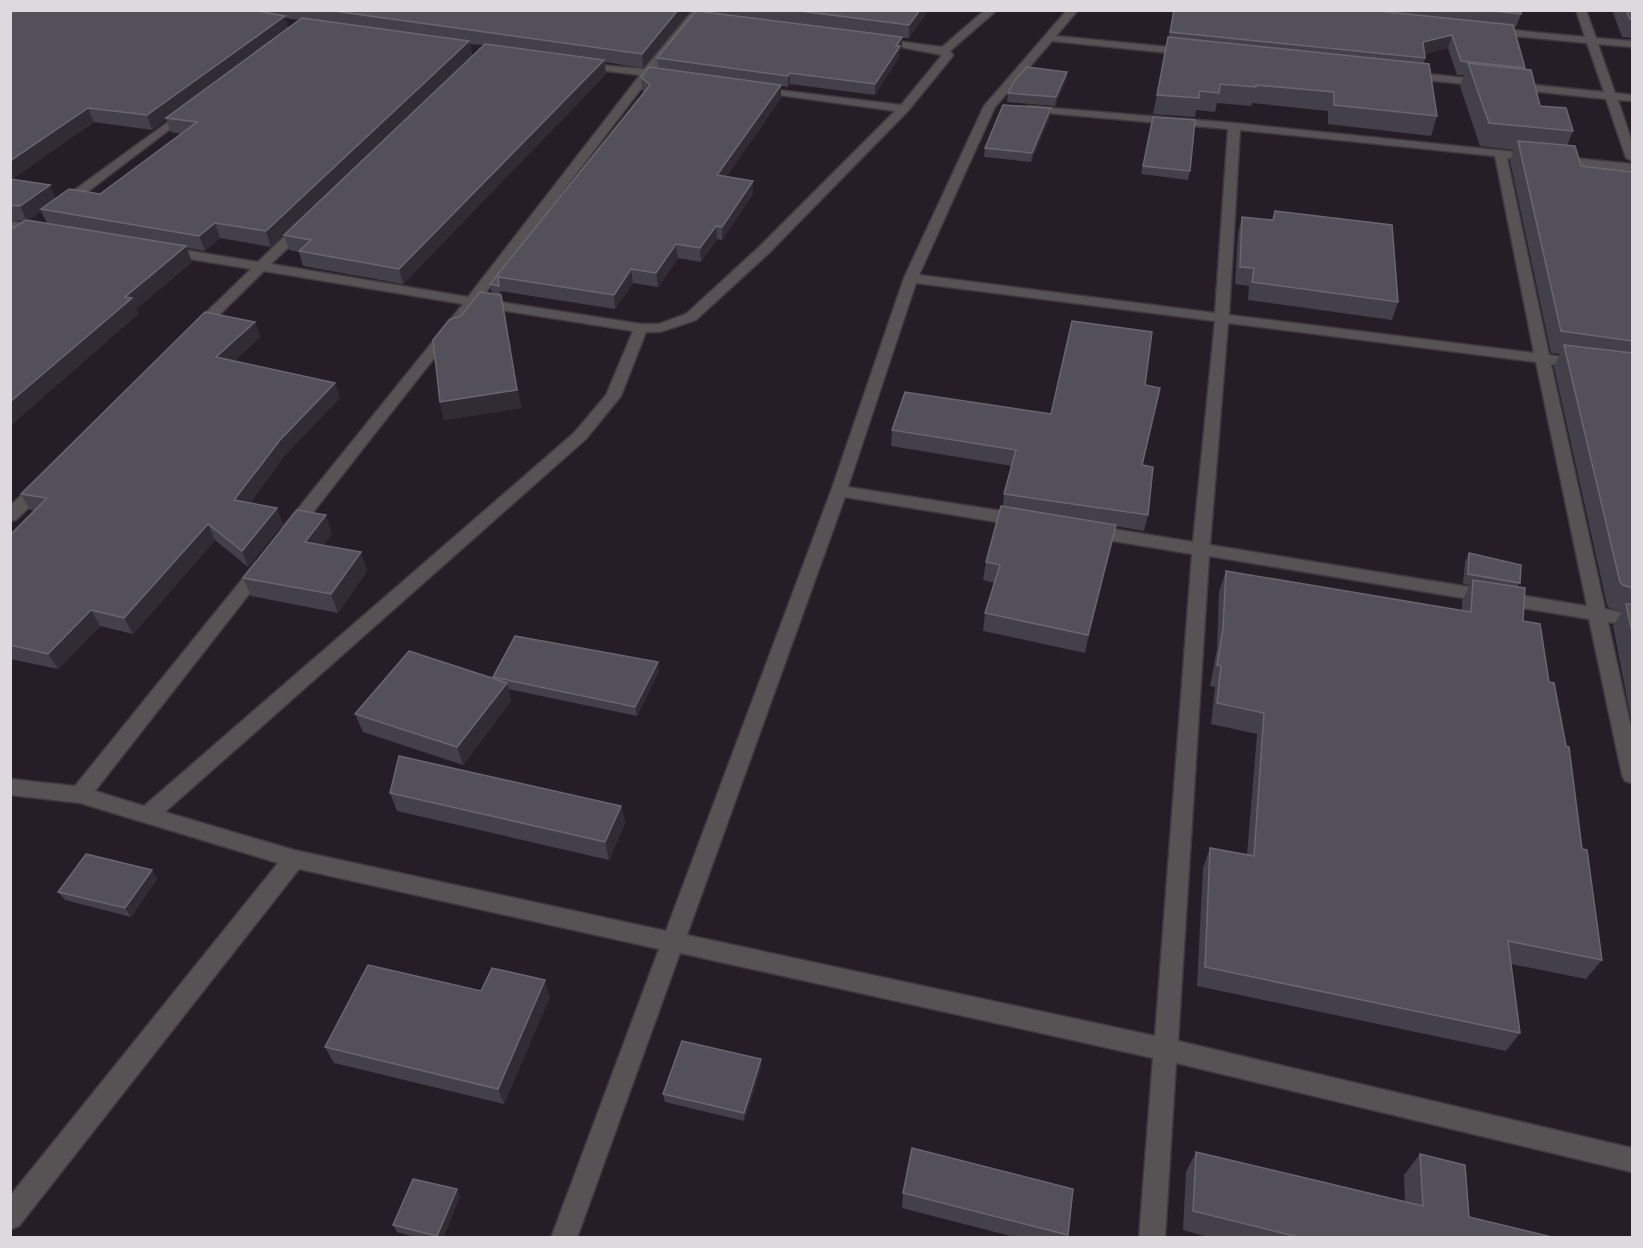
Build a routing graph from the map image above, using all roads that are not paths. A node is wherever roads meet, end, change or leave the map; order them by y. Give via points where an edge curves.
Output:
1 (992, 10) edge
2 (1073, 10) edge
3 (1581, 10) edge
4 (700, 15) edge
5 (1474, 29) edge
6 (1050, 38) junction
7 (872, 39) edge
8 (1593, 41) junction
9 (1632, 44) edge
10 (945, 51) junction
11 (1202, 54) edge
12 (571, 64) edge
13 (647, 73) junction
14 (1390, 73) edge
15 (671, 76) edge
16 (741, 86) edge
17 (1612, 96) junction
18 (1632, 98) edge
19 (199, 103) edge
20 (1002, 107) junction
21 (904, 109) junction
22 (1234, 126) junction
23 (1500, 154) junction
24 (1632, 158) edge
25 (1632, 167) edge
26 (312, 218) edge
27 (41, 221) junction
28 (10, 225) edge
29 (54, 232) edge
30 (18, 239) edge
31 (157, 249) edge
32 (260, 267) junction
33 (911, 278) junction
34 (473, 300) junction
35 (1222, 316) junction
36 (641, 328) junction
37 (185, 342) edge
38 (1542, 358) junction
39 (1599, 366) edge
40 (52, 474) edge
41 (839, 491) junction
42 (10, 516) edge
43 (1037, 523) edge
44 (1072, 528) edge
45 (1201, 549) junction
46 (1598, 614) junction
47 (1632, 620) edge
48 (1632, 775) edge
49 (10, 787) edge
50 (80, 795) junction
51 (147, 815) junction
52 (294, 859) junction
53 (672, 943) junction
54 (1167, 1050) junction
55 (1632, 1160) edge
56 (10, 1217) edge
57 (564, 1238) edge
58 (1152, 1238) edge

1 - 10 street
2 - 6 street
3 - 8 street
4 - 13 street
5 - 8 street
6 - 11 street
6 - 20 street
7 - 10 street
8 - 9 street
8 - 17 street
10 - 21 street via 948,55
12 - 13 street
13 - 15 street
13 - 34 street
14 - 17 street
16 - 21 street
17 - 18 street
17 - 24 street
19 - 27 street
20 - 22 street
20 - 33 street
21 - 36 street via 764,250 691,317 660,328
22 - 23 street
22 - 35 street
23 - 25 street
23 - 38 street
26 - 32 street
27 - 28 street
27 - 29 street
27 - 30 street
31 - 32 street
32 - 34 street
32 - 37 street
33 - 35 street
33 - 41 street
34 - 36 street
34 - 50 street
35 - 38 street
35 - 45 street
36 - 51 street via 612,396 580,436
38 - 39 street
38 - 46 street
40 - 42 street
41 - 43 street
41 - 53 street
44 - 45 street
45 - 46 street
45 - 54 street
46 - 47 street
46 - 48 street
49 - 50 street
50 - 51 street
51 - 52 street
52 - 53 street
52 - 56 street
53 - 54 street
53 - 57 street
54 - 55 street
54 - 58 street

